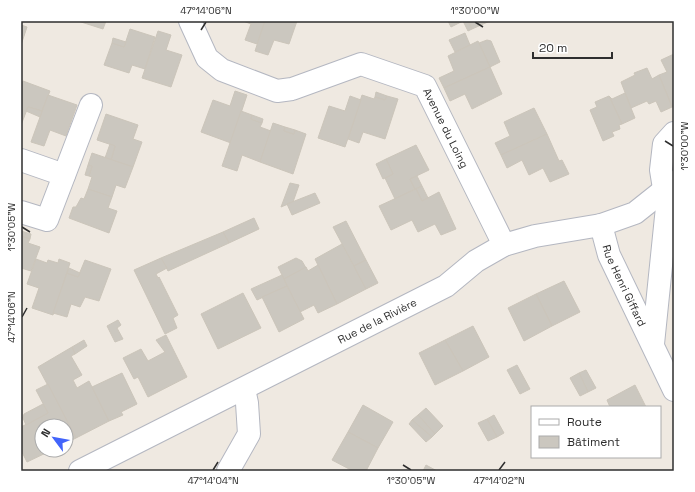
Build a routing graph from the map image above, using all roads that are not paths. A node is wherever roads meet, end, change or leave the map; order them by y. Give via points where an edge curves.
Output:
1 (190, 21) edge
2 (91, 105) dead end
3 (674, 133) edge
4 (21, 160) edge
5 (64, 175) junction
6 (668, 185) edge
7 (21, 212) edge
8 (601, 225) junction
9 (504, 245) junction
10 (653, 344) junction
11 (244, 389) junction
12 (674, 390) edge
13 (80, 471) edge
14 (228, 471) edge

1 - 9 street, Avenue du Loing via 207,58 222,70 277,91 292,89 361,64 425,86
2 - 5 street
3 - 6 street, Rue Henri Giffard via 664,144 661,170
4 - 5 street
5 - 7 street via 46,220
6 - 8 street, Rue de la Rivière via 635,213
6 - 10 street, Rue Henri Giffard
8 - 9 street, Rue de la Rivière via 535,236
8 - 10 street, Rue Henri Giffard via 609,255
9 - 11 street, Rue de la Rivière via 476,261 446,286
10 - 12 street, Rue Henri Giffard
11 - 13 street, Rue de la Rivière
11 - 14 street via 249,434

